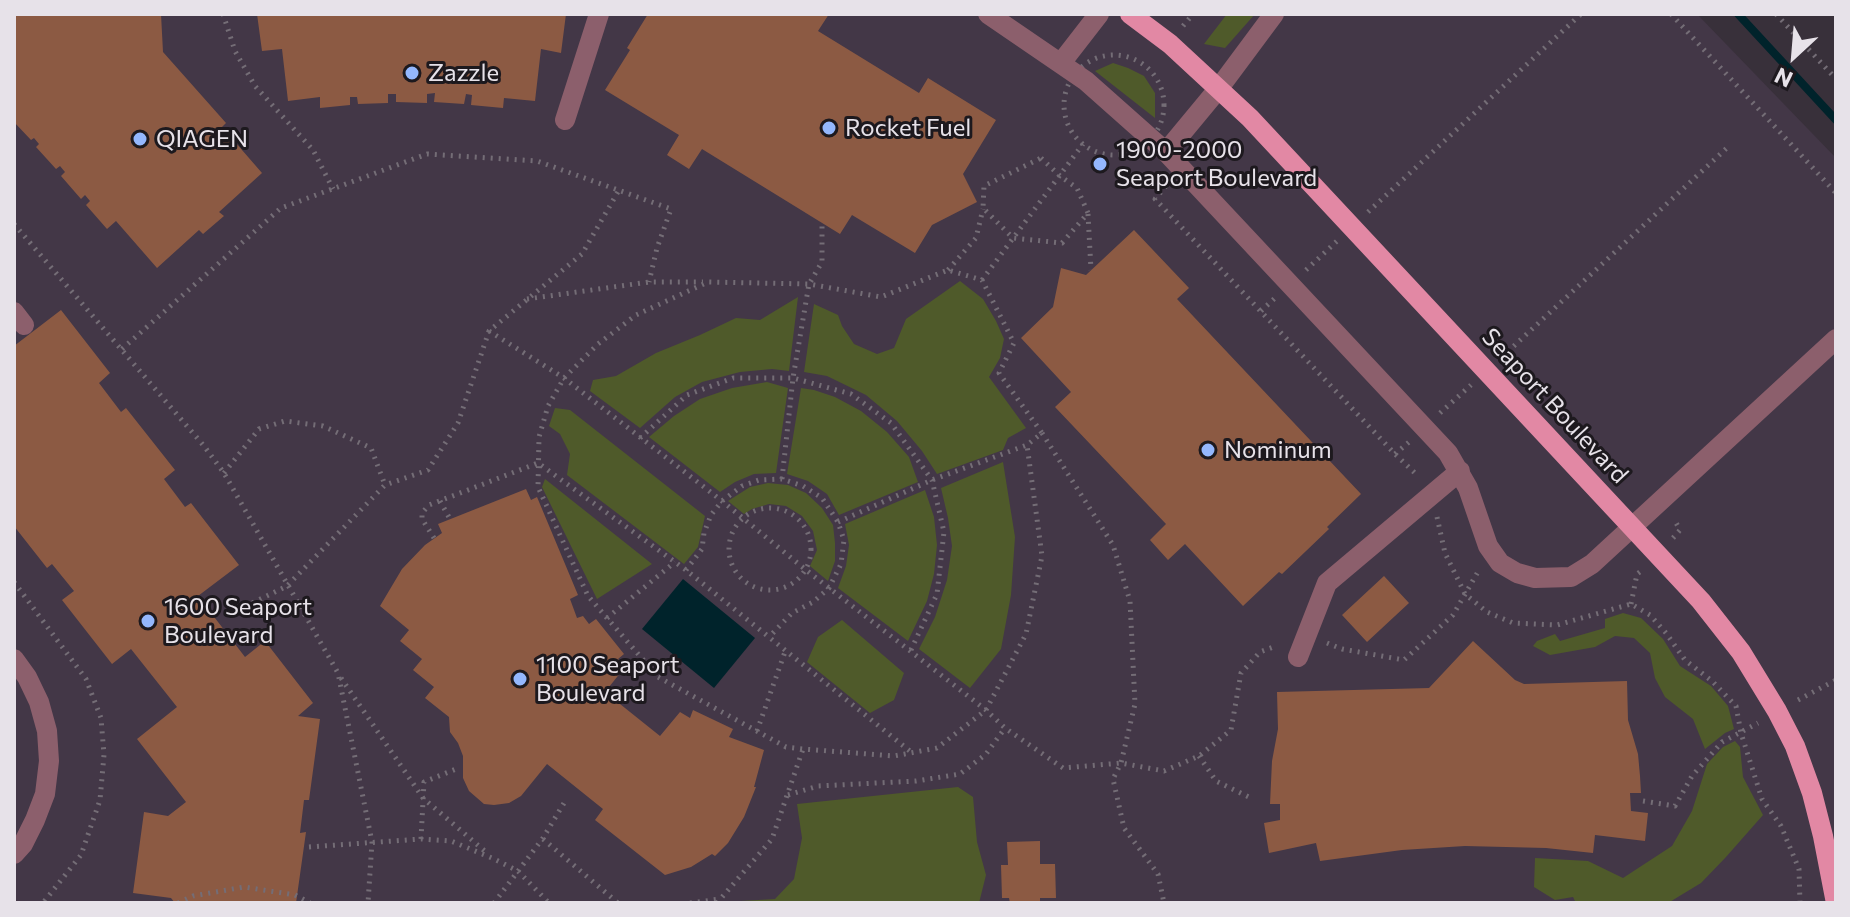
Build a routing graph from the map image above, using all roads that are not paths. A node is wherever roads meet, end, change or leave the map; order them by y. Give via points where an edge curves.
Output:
1 (599, 14) edge
2 (988, 14) edge
3 (1099, 14) edge
4 (1130, 14) edge
5 (1274, 14) edge
6 (1061, 63) junction
7 (1219, 88) junction
8 (565, 120) dead end
9 (1166, 152) junction
10 (1836, 339) edge
11 (1460, 471) junction
12 (1633, 528) junction
13 (1298, 657) dead end
14 (14, 659) edge
15 (14, 854) edge
16 (1836, 903) edge

1 - 8 lane
2 - 6 lane
3 - 6 lane
4 - 7 main road, Seaport Boulevard
5 - 7 lane
6 - 9 lane
7 - 9 lane
7 - 12 main road, Seaport Boulevard
9 - 11 lane via 1425,427
10 - 12 lane
11 - 12 lane via 1488,546 1500,563 1517,573 1571,577
11 - 13 lane via 1327,583
12 - 16 main road, Seaport Boulevard via 1733,641 1777,711 1812,793
14 - 15 lane via 39,702 49,761 45,794

